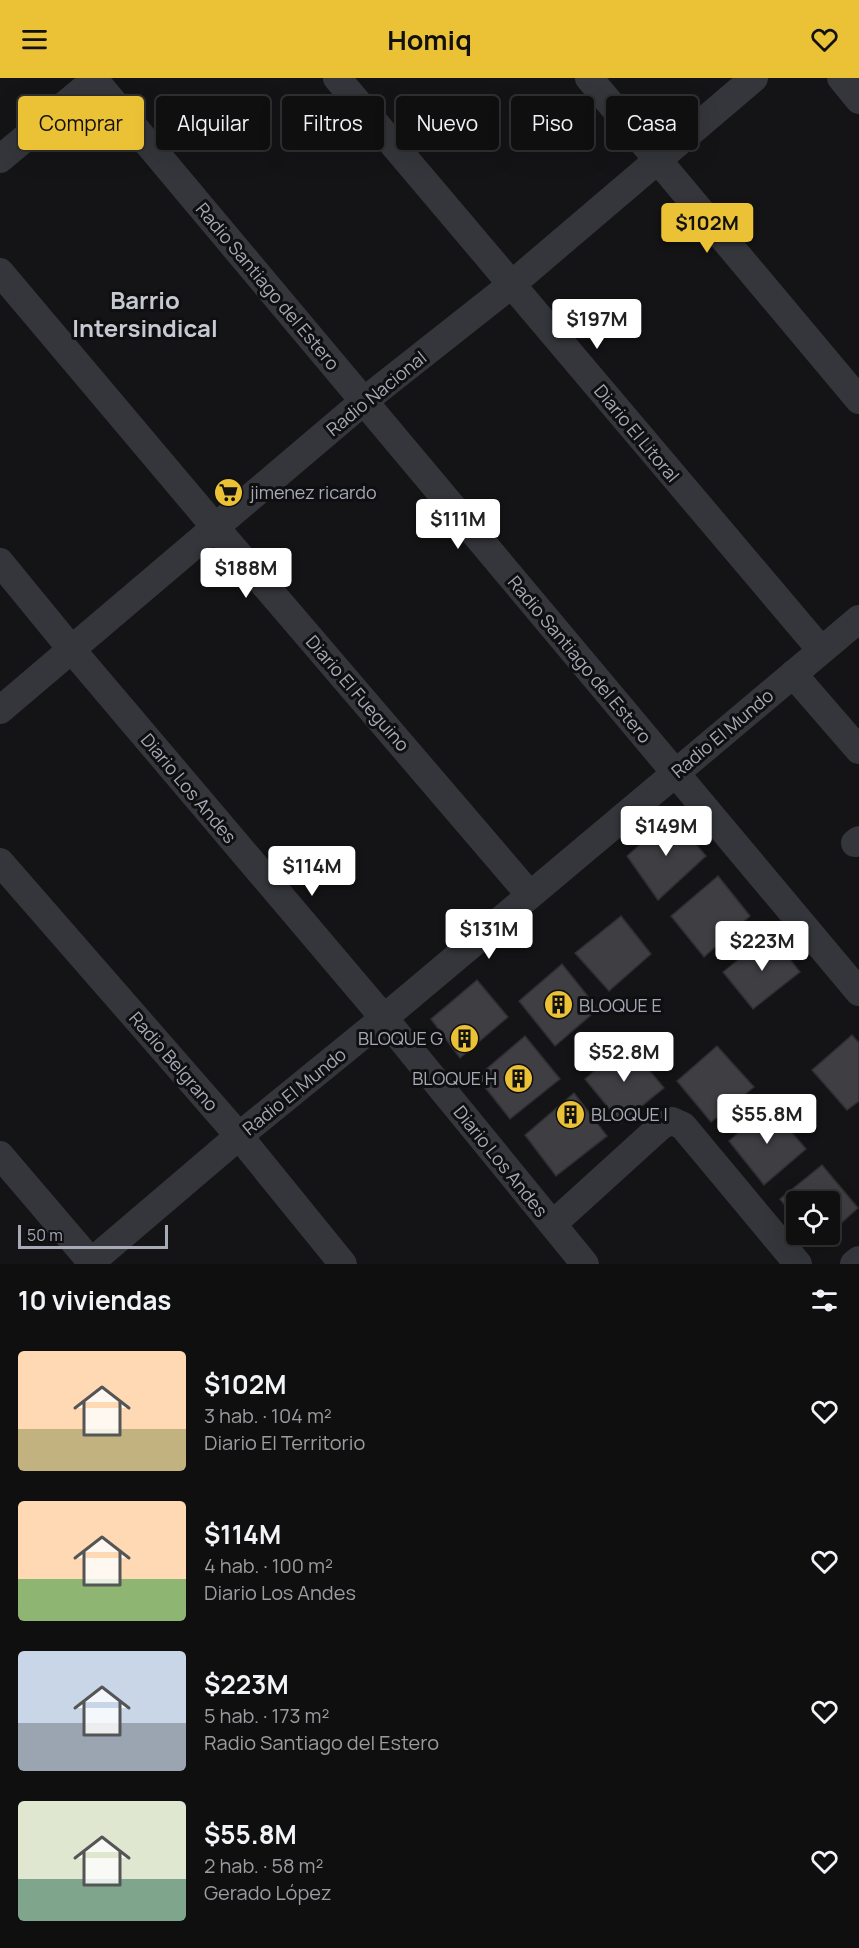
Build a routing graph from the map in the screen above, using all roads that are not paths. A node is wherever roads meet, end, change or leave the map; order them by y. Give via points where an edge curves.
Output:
1 (338, 78) edge
2 (589, 78) edge
3 (754, 78) edge
4 (840, 78) edge
5 (95, 79) edge
6 (859, 100) edge
7 (0, 159) edge
8 (658, 159) junction
9 (0, 272) edge
10 (511, 285) junction
11 (859, 400) edge
12 (364, 401) junction
13 (215, 527) junction
14 (0, 562) edge
15 (859, 618) edge
16 (72, 650) junction
17 (822, 650) junction
18 (793, 674) junction
19 (0, 710) edge
20 (859, 750) edge
21 (675, 773) junction
22 (0, 862) edge
23 (530, 895) junction
24 (859, 992) edge
25 (384, 1018) junction
26 (238, 1136) junction
27 (0, 1155) edge
28 (553, 1224) junction
29 (859, 1260) edge
30 (91, 1263) edge
31 (343, 1264) edge
32 (585, 1264) edge
33 (798, 1264) edge
34 (854, 1264) edge

1 - 10 street, Diario El Litoral
2 - 8 street
3 - 8 street, Radio Nacional
4 - 6 street
5 - 7 street
5 - 12 street, Radio Santiago del Estero
8 - 10 street, Radio Nacional
8 - 11 street
9 - 13 street, Diario El Fueguino
10 - 12 street, Radio Nacional
10 - 17 street, Diario El Litoral
12 - 13 street, Radio Nacional
12 - 21 street, Radio Santiago del Estero
13 - 16 street, Radio Nacional
13 - 23 street, Diario El Fueguino
14 - 16 street, Diario Los Andes
15 - 17 street, Radio El Mundo
16 - 19 street, Radio Nacional
16 - 25 street, Diario Los Andes
17 - 18 street, Radio El Mundo
18 - 20 street
18 - 21 street, Radio El Mundo
21 - 23 street, Radio El Mundo
21 - 24 street, Radio Santiago del Estero
22 - 26 street, Radio Belgrano
23 - 25 street, Radio El Mundo
25 - 26 street, Radio El Mundo
25 - 28 street, Diario Los Andes
26 - 30 street, Radio El Mundo
26 - 31 street, Radio Belgrano
27 - 30 street
28 - 32 street, Diario Los Andes
28 - 33 street via 662,1125 672,1121 683,1126
29 - 34 street

